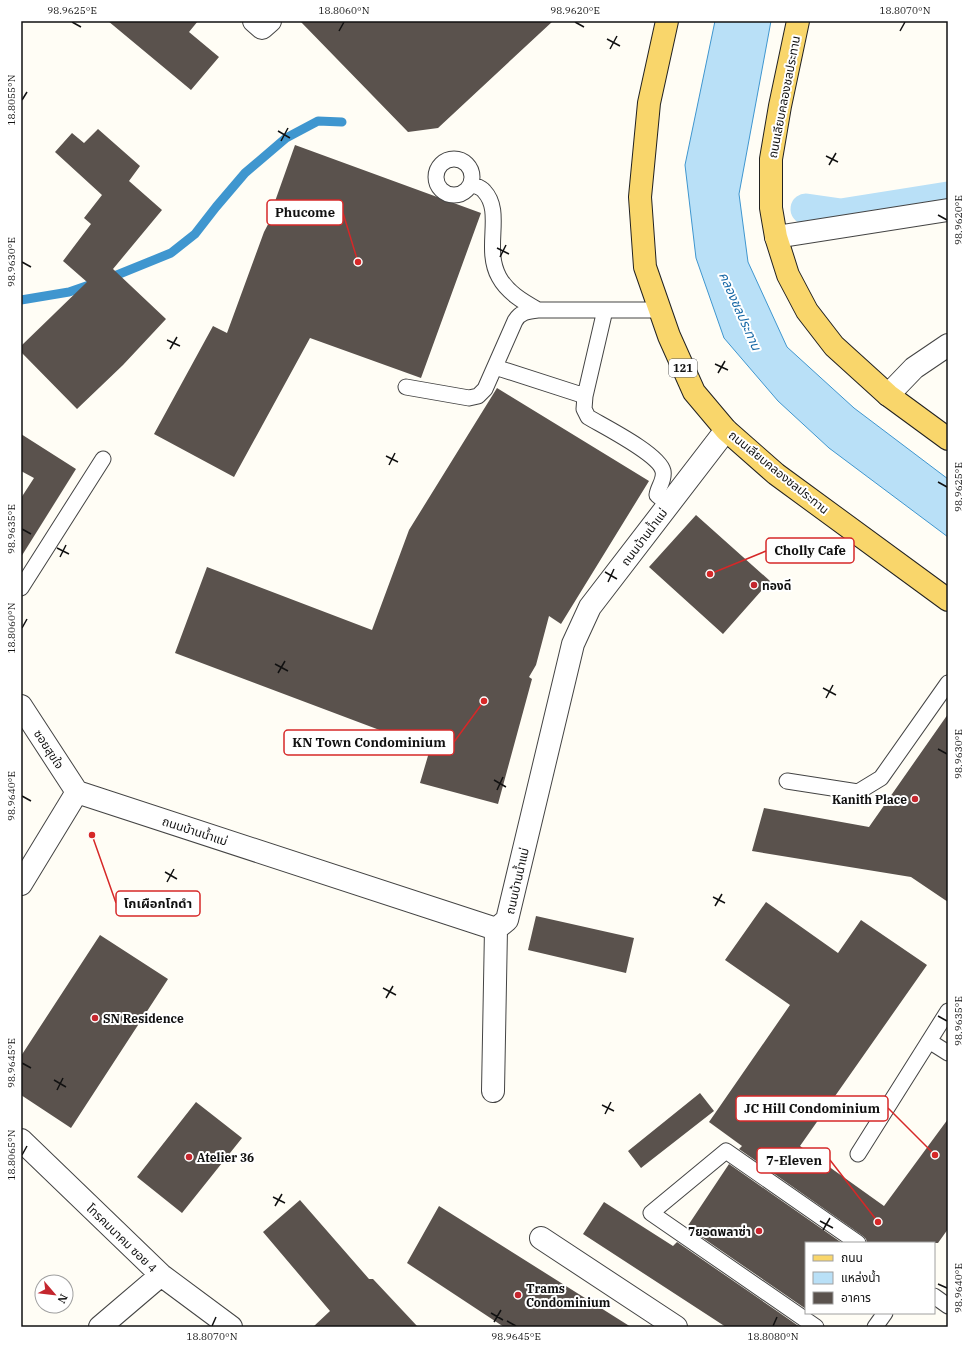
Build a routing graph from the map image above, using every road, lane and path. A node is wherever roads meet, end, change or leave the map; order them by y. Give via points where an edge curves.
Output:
1 (667, 21) edge
2 (798, 21) edge
3 (471, 184) dead end
4 (948, 210) edge
5 (776, 237) junction
6 (538, 310) junction
7 (605, 310) junction
8 (660, 310) junction
9 (948, 345) edge
10 (495, 367) junction
11 (406, 387) dead end
12 (888, 395) junction
13 (585, 396) junction
14 (726, 430) junction
15 (948, 439) edge
16 (103, 459) dead end
17 (669, 505) junction
18 (21, 588) edge
19 (948, 600) edge
20 (948, 683) edge
21 (21, 706) edge
22 (787, 781) dead end
23 (77, 792) junction
24 (21, 884) edge
25 (496, 929) junction
26 (948, 1011) edge
27 (929, 1041) junction
28 (948, 1053) edge
29 (493, 1090) dead end
30 (21, 1140) edge
31 (858, 1154) dead end
32 (541, 1238) dead end
33 (857, 1242) edge
34 (161, 1275) junction
35 (935, 1297) edge
36 (948, 1306) edge
37 (884, 1314) edge
38 (100, 1327) edge
39 (231, 1327) edge
40 (676, 1327) edge
41 (816, 1327) edge
42 (875, 1327) edge

1 - 8 main road, ถนนเลียบคลองชลประทาน / 121 via 649,103 640,198 645,267
2 - 5 main road, ถนนเลียบคลองชลประทาน via 771,159 771,208
3 - 6 lane via 484,191 492,206 492,256 498,276 517,298
4 - 5 street
5 - 12 main road, ถนนเลียบคลองชลประทาน via 788,275 807,311 834,346
6 - 7 lane
6 - 10 lane via 524,312 517,317
7 - 8 lane
7 - 13 lane
8 - 14 main road, ถนนเลียบคลองชลประทาน / 121 via 694,392
9 - 12 street via 914,368
10 - 11 lane via 485,389 474,398
10 - 13 lane
12 - 15 main road, ถนนเลียบคลองชลประทาน
13 - 17 lane via 584,409 588,417 650,454 659,463 664,475 657,495
14 - 17 street, ถนนบ้านน้ำแม่
14 - 19 main road, ถนนเลียบคลองชลประทาน / 121 via 776,474
16 - 18 lane
17 - 25 street, ถนนบ้านน้ำแม่ via 590,607 572,644 508,920
20 - 22 lane via 881,778 858,792
21 - 23 street, ซอยสุขใจ
23 - 24 street
23 - 25 street, ถนนบ้านน้ำแม่
25 - 29 street
26 - 27 lane
27 - 28 lane
27 - 31 lane
30 - 34 street, โทรคมนาคม ซอย 4
32 - 40 street
33 - 41 lane via 726,1151 651,1214
34 - 38 street
34 - 39 street, โทรคมนาคม ซอย 4
35 - 36 lane
37 - 42 lane

